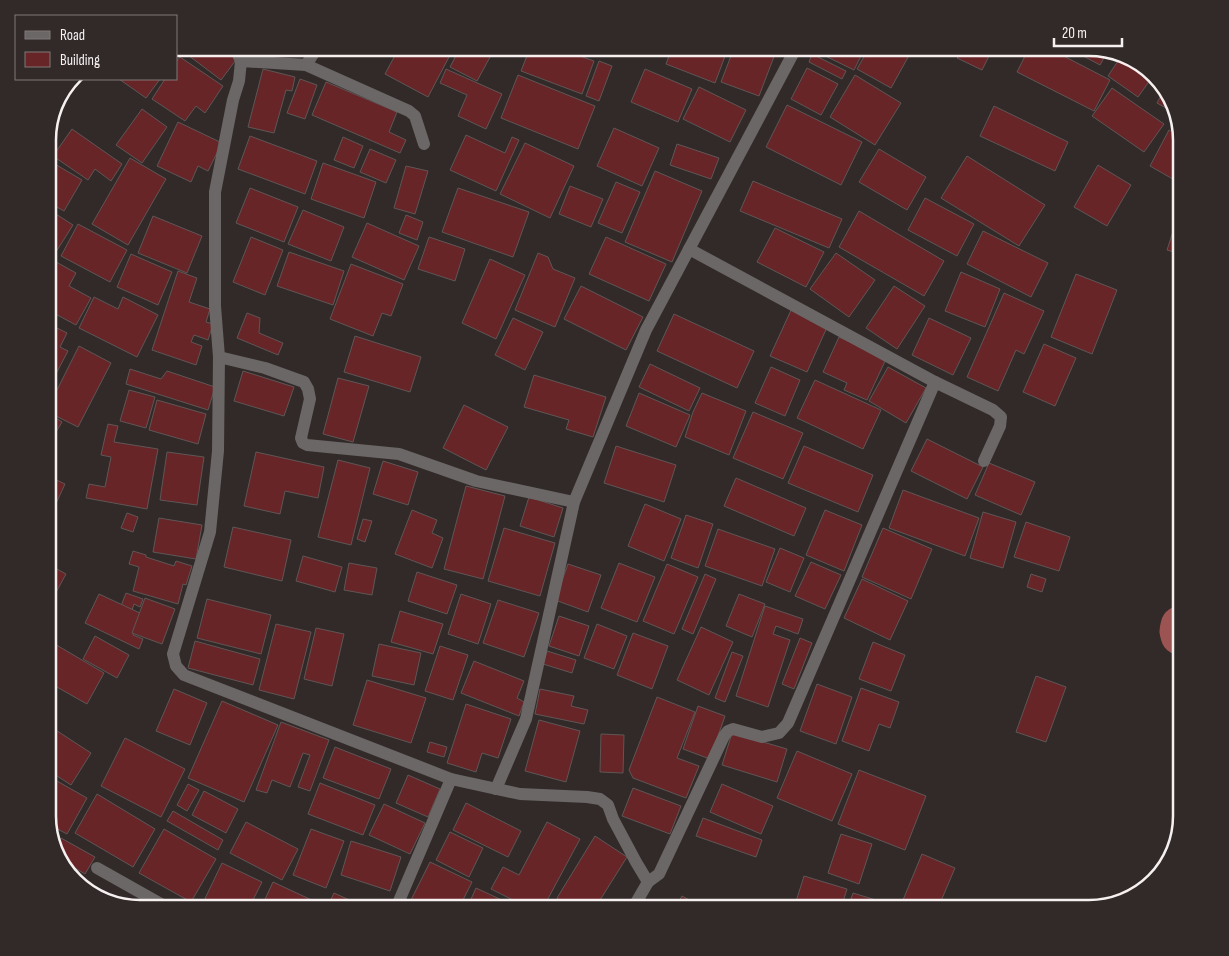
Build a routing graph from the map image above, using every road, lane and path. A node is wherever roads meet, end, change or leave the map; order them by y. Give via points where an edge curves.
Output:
1 (239, 56) edge
2 (312, 56) edge
3 (792, 56) edge
4 (241, 61) junction
5 (306, 65) junction
6 (424, 144) dead end
7 (689, 249) junction
8 (219, 357) junction
9 (935, 382) junction
10 (984, 461) dead end
11 (574, 502) junction
12 (451, 779) junction
13 (496, 789) junction
14 (97, 868) dead end
15 (648, 882) junction
16 (154, 900) edge
17 (399, 900) edge
18 (638, 900) edge

1 - 4 street
2 - 5 street
3 - 7 street
4 - 5 street
4 - 8 street via 215,192 215,306
5 - 6 street via 408,111 415,116
7 - 9 street
7 - 11 street via 646,330
8 - 11 street via 304,382 310,399 301,438 307,445 400,454 476,481
8 - 12 street via 218,450 210,532 173,654 176,666 184,675
9 - 10 street via 1001,417
9 - 15 street via 788,723 779,733 762,737 733,729 728,731 659,874
11 - 13 street via 526,718
12 - 13 street
12 - 17 street
13 - 15 street via 520,794 600,799 608,805
14 - 16 street
15 - 18 street

